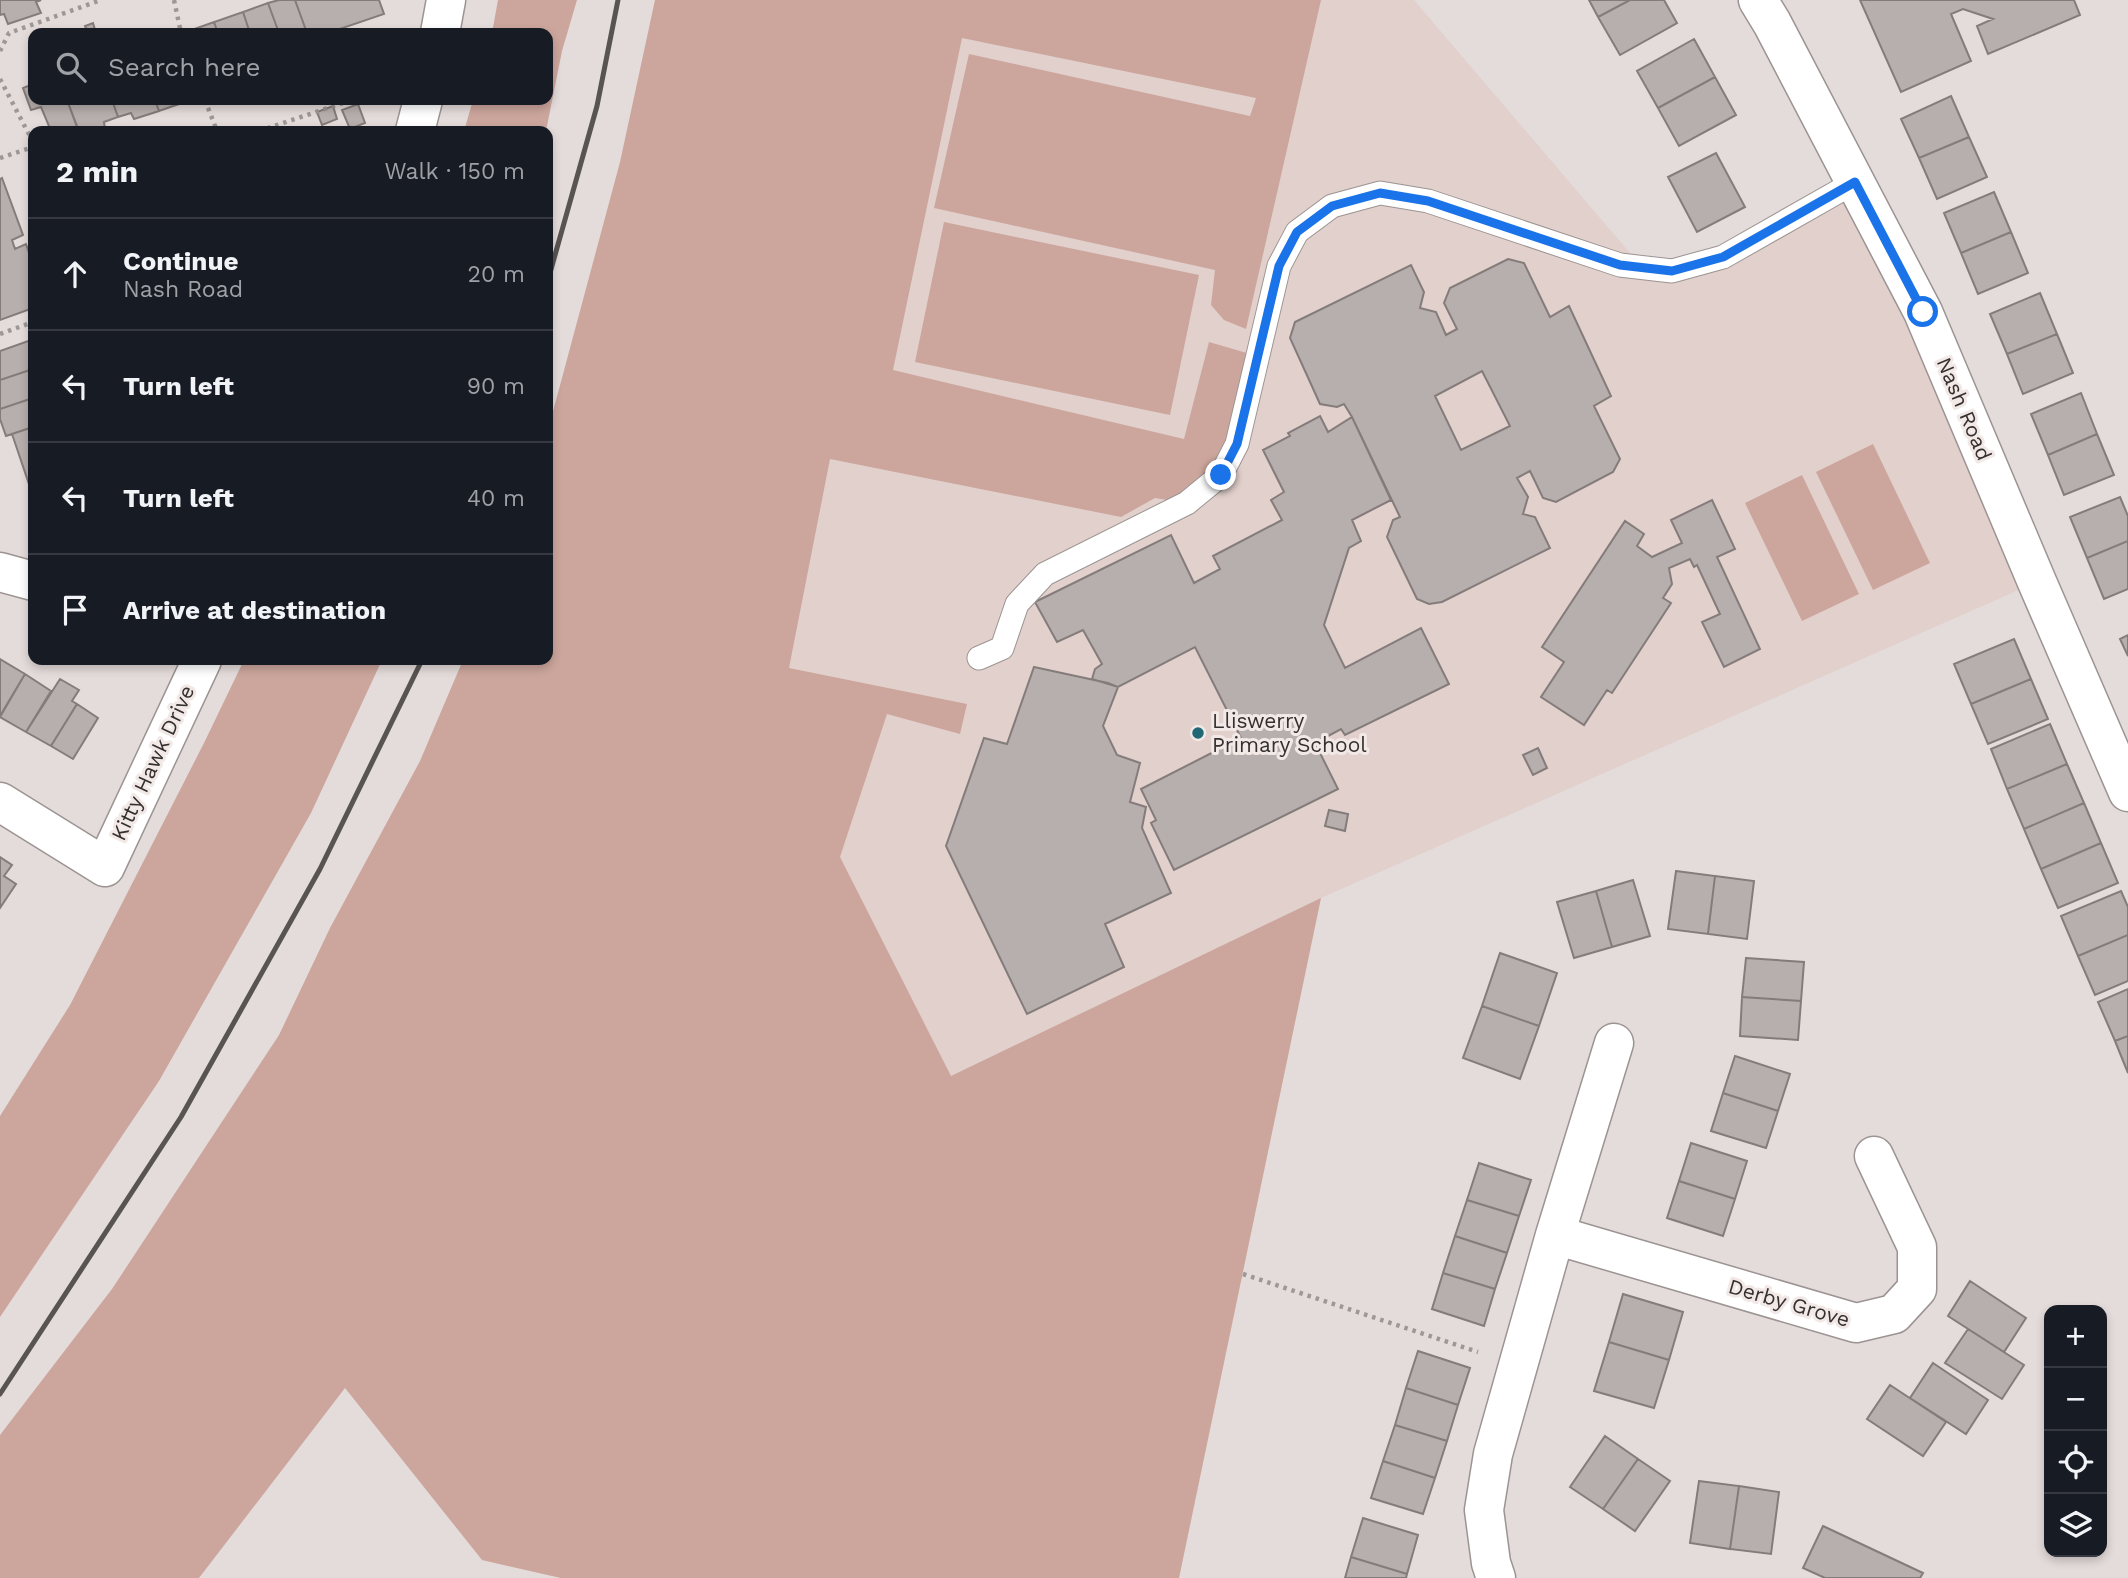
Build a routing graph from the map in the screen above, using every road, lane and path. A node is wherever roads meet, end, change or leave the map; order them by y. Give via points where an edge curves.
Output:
1 (101, 0) edge
2 (174, 0) edge
3 (446, 0) edge
4 (1758, 0) edge
5 (180, 28) edge
6 (441, 28) edge
7 (0, 51) edge
8 (0, 79) edge
9 (207, 105) edge
10 (337, 105) edge
11 (422, 105) edge
12 (215, 126) edge
13 (274, 126) edge
14 (416, 126) edge
15 (28, 134) edge
16 (28, 146) edge
17 (0, 158) edge
18 (1855, 182) junction
19 (28, 324) edge
20 (0, 334) edge
21 (0, 572) edge
22 (28, 579) edge
23 (979, 658) dead end
24 (200, 665) edge
25 (2128, 792) edge
26 (0, 802) edge
27 (1614, 1043) dead end
28 (1874, 1156) dead end
29 (1555, 1236) junction
30 (1243, 1274) dead end
31 (1518, 1366) junction
32 (1496, 1578) edge

1 - 7 path via 9,33
2 - 5 path
3 - 6 street
4 - 18 street, Nash Road
8 - 15 path
9 - 12 path
10 - 13 path
11 - 14 street
16 - 17 path
18 - 23 lane via 1723,257 1672,271 1620,265 1428,201 1380,193 1332,206 1297,232 1279,266 1237,444 1221,475 1187,503 1045,574 1017,604 1002,648
18 - 25 street, Nash Road via 1923,312
19 - 20 path
21 - 22 street
24 - 26 street, Kitty Hawk Drive via 104,867
27 - 29 street
28 - 29 street, Derby Grove via 1917,1247 1917,1289 1894,1314 1856,1323
29 - 31 street
30 - 31 path
31 - 32 street via 1493,1454 1484,1510

